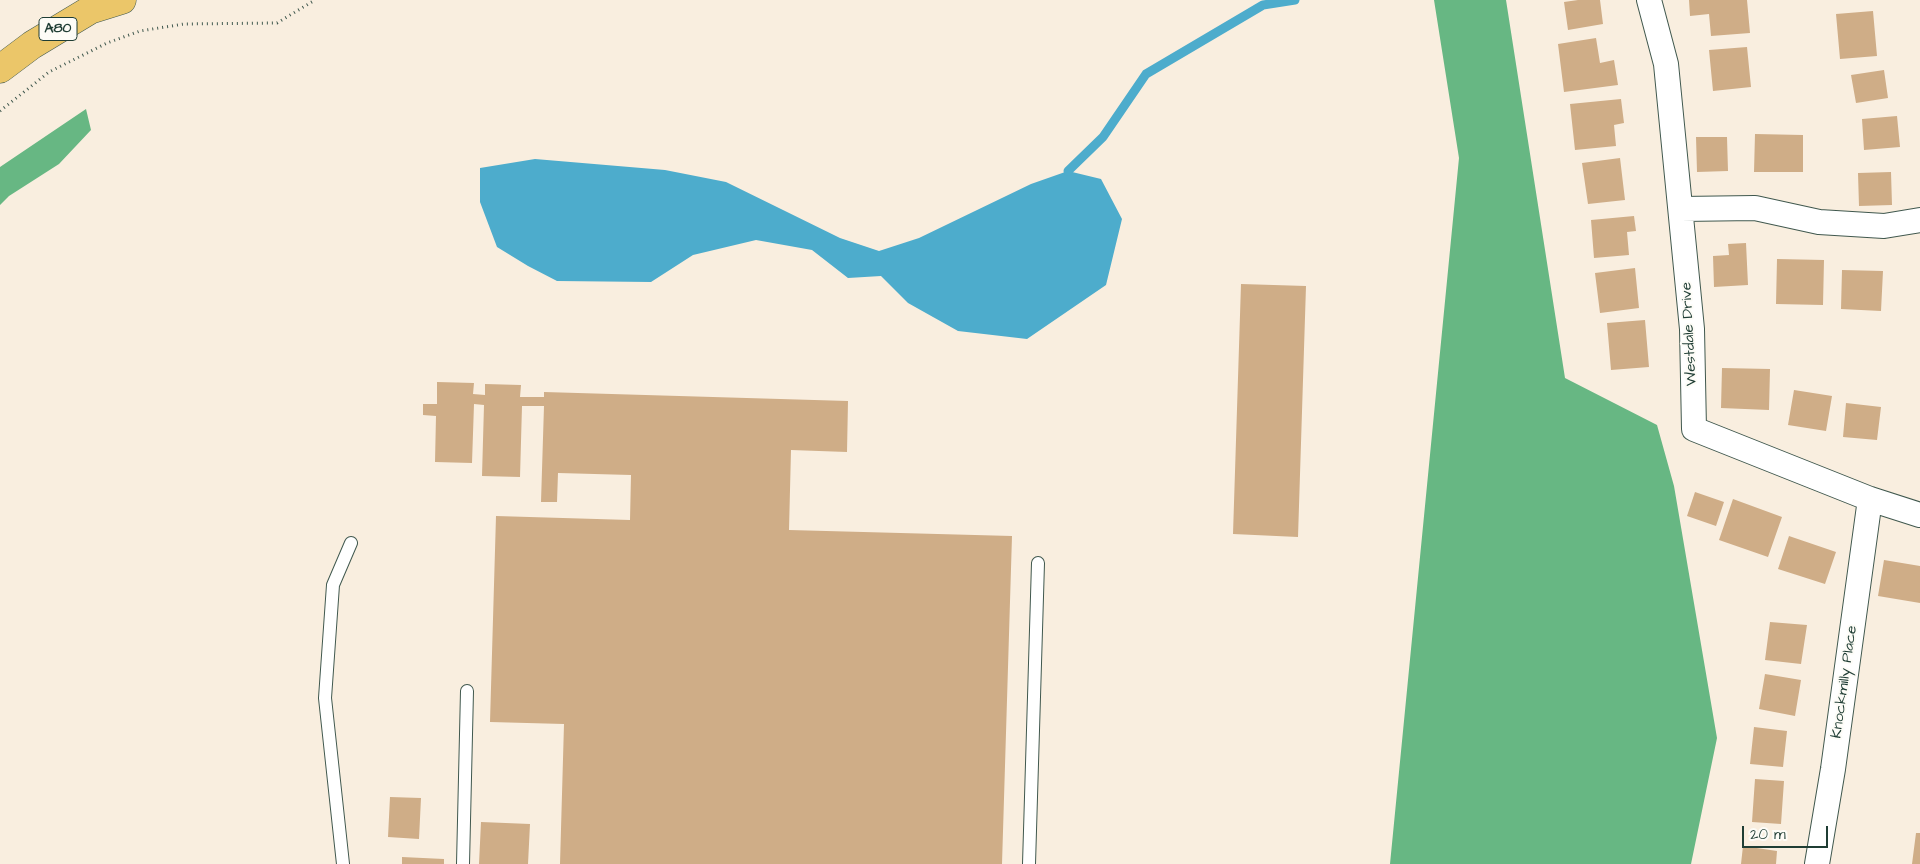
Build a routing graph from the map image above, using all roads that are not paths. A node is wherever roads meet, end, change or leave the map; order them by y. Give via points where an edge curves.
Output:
1 (122, 0) edge
2 (1649, 0) edge
3 (0, 69) edge
4 (1681, 209) junction
5 (1920, 220) edge
6 (1870, 499) junction
7 (1920, 515) edge
8 (351, 543) dead end
9 (1038, 563) dead end
10 (467, 691) dead end
11 (343, 864) edge
12 (463, 864) edge
13 (1029, 864) edge
14 (1817, 864) edge

1 - 3 main road, A80 via 90,10 32,45
2 - 4 street, Westdale Drive via 1666,64
4 - 5 street via 1755,208 1819,222 1884,226
4 - 6 street, Westdale Drive via 1692,329 1694,429
6 - 7 street, Westdale Drive
6 - 14 street, Knockmilly Place
8 - 11 lane via 333,585 326,698
9 - 13 lane
10 - 12 lane

